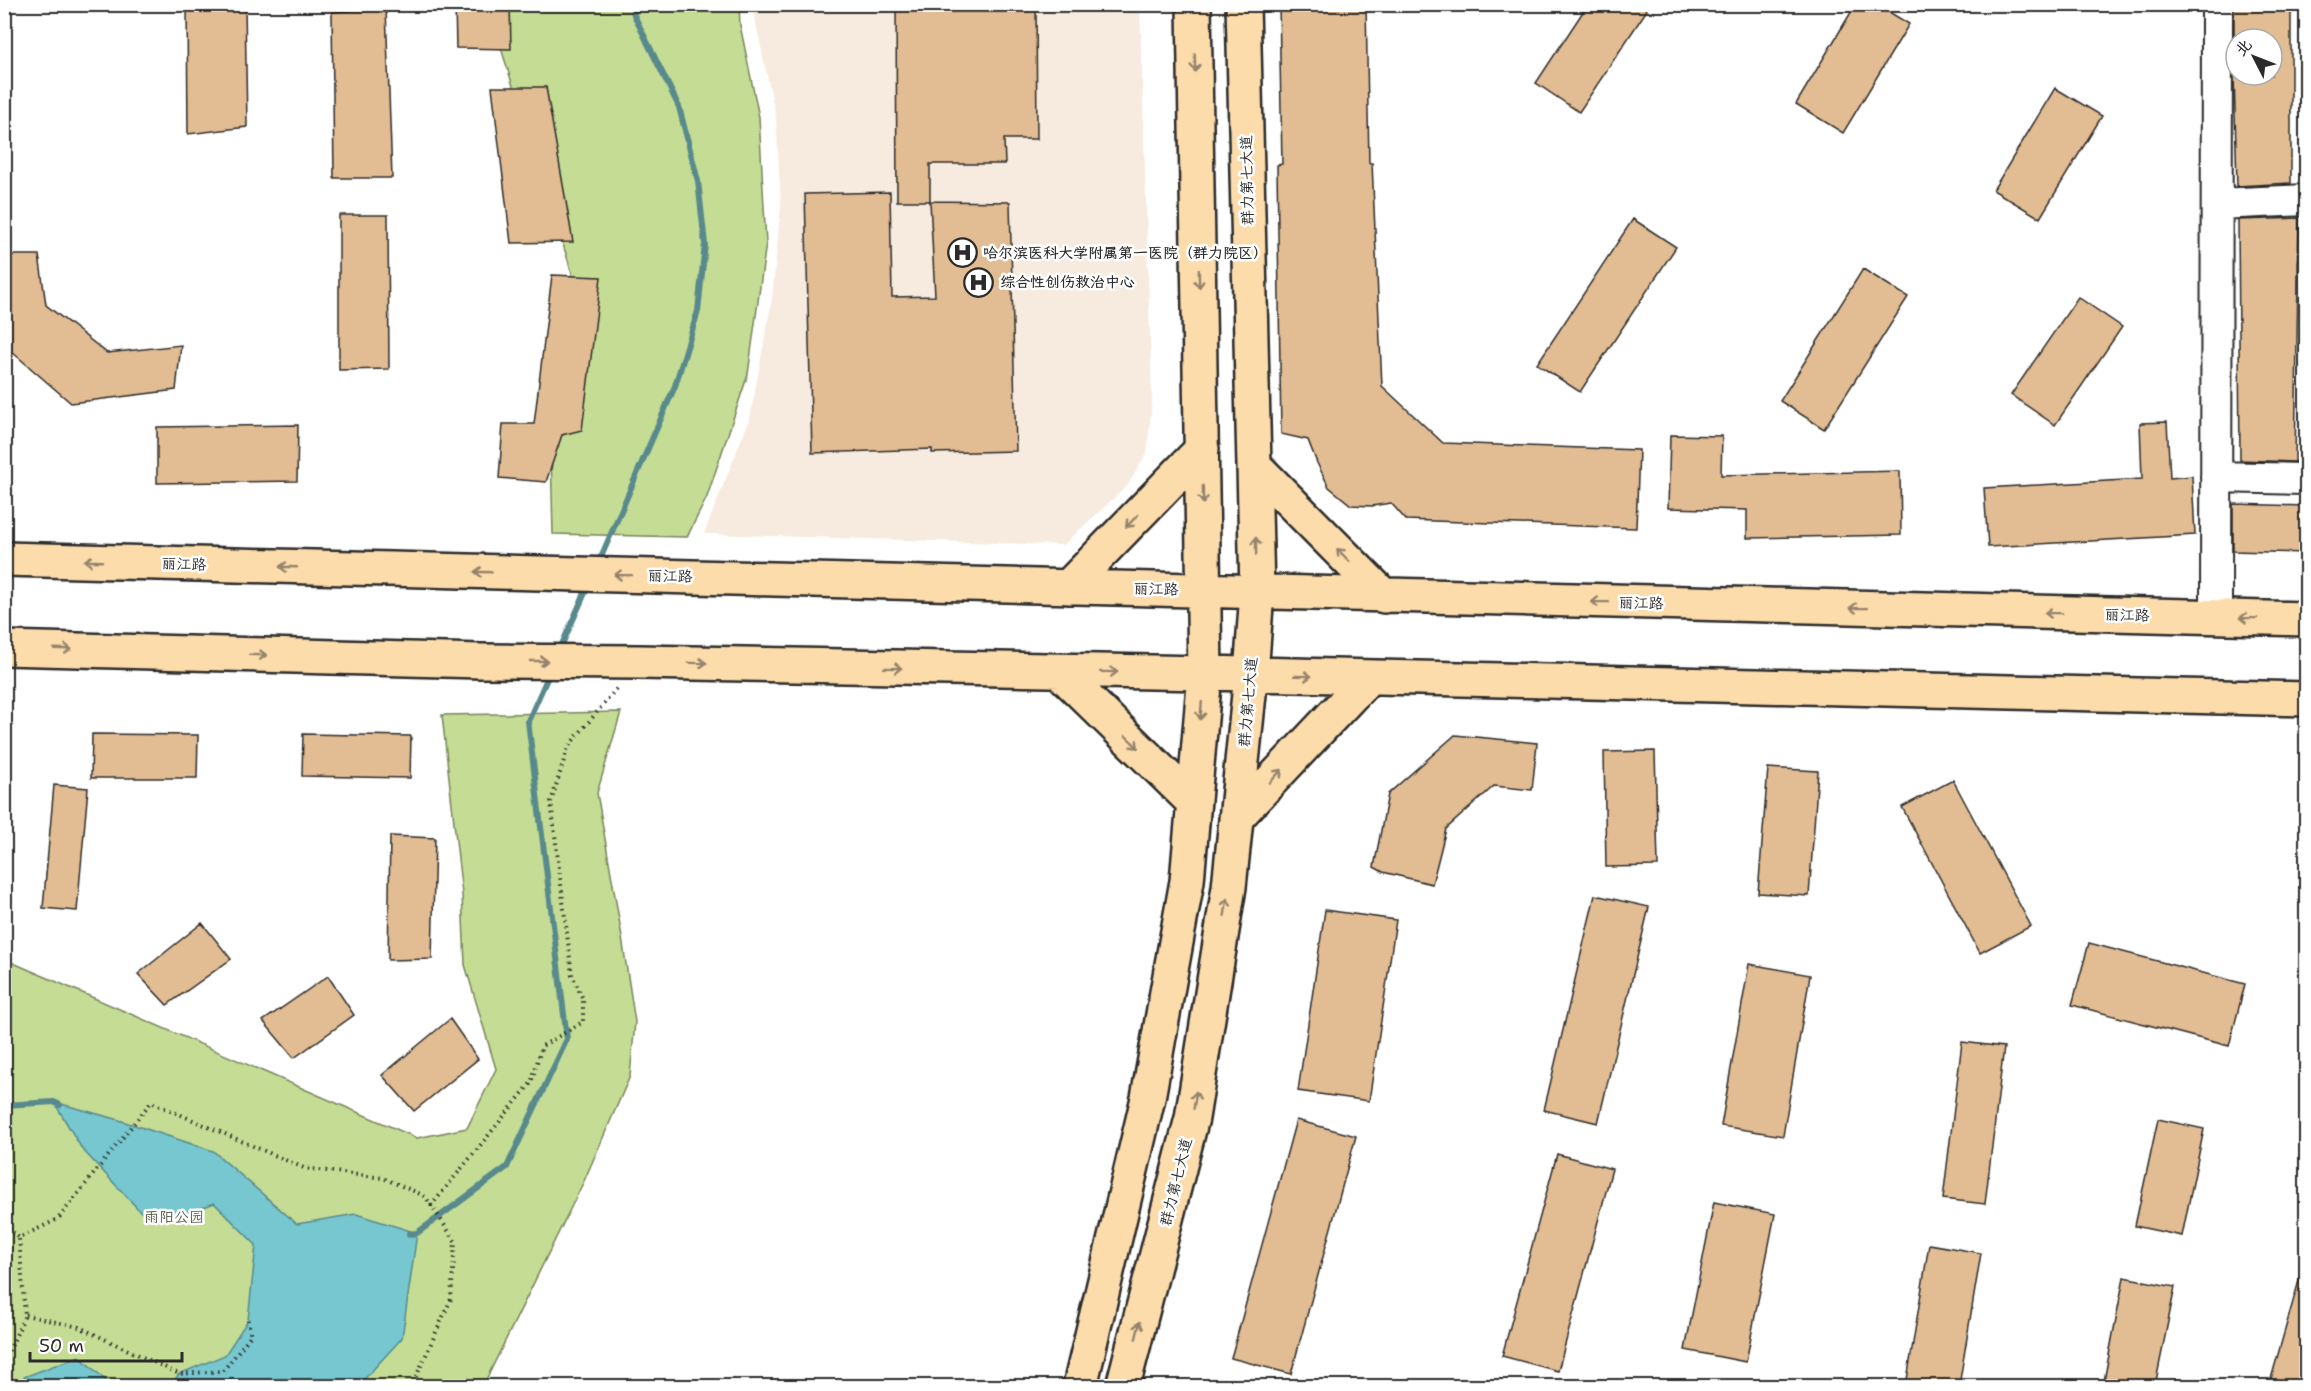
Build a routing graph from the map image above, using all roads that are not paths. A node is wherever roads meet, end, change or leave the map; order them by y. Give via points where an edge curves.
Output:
1 (1194, 4) edge
2 (1243, 4) edge
3 (2217, 4) edge
4 (2307, 200) edge
5 (2217, 204) junction
6 (1202, 449) junction
7 (1254, 465) junction
8 (2216, 477) junction
9 (2307, 479) edge
10 (9, 555) edge
11 (1068, 586) junction
12 (1204, 590) junction
13 (1257, 592) junction
14 (1384, 596) junction
15 (2216, 617) junction
16 (2307, 619) edge
17 (4, 648) edge
18 (1060, 672) junction
19 (1205, 673) junction
20 (1251, 675) junction
21 (1368, 678) junction
22 (2307, 699) edge
23 (1193, 802) junction
24 (1236, 818) junction
25 (1080, 1386) edge
26 (1123, 1386) edge

1 -> 6 main road
2 - 7 main road, 群力第七大道
3 - 5 street
4 - 5 street
5 - 8 street
6 -> 11 main road
6 -> 12 main road
13 -> 7 main road, 群力第七大道
14 -> 7 main road
8 - 9 street
8 - 15 street
11 -> 10 main road, 丽江路 via 542,574
11 - 12 main road, 丽江路
12 - 13 main road, 丽江路
12 - 19 main road
13 - 14 main road, 丽江路
13 - 20 main road, 群力第七大道
15 -> 14 main road, 丽江路
16 -> 15 main road, 丽江路
17 -> 18 main road
18 -> 19 main road
18 -> 23 main road
19 - 20 main road
19 -> 23 main road
20 -> 21 main road
20 - 24 main road, 群力第七大道
21 - 22 main road
24 -> 21 main road
23 - 25 main road via 1187,881 1148,1098
26 -> 24 main road, 群力第七大道 via 1192,1118 1229,887

